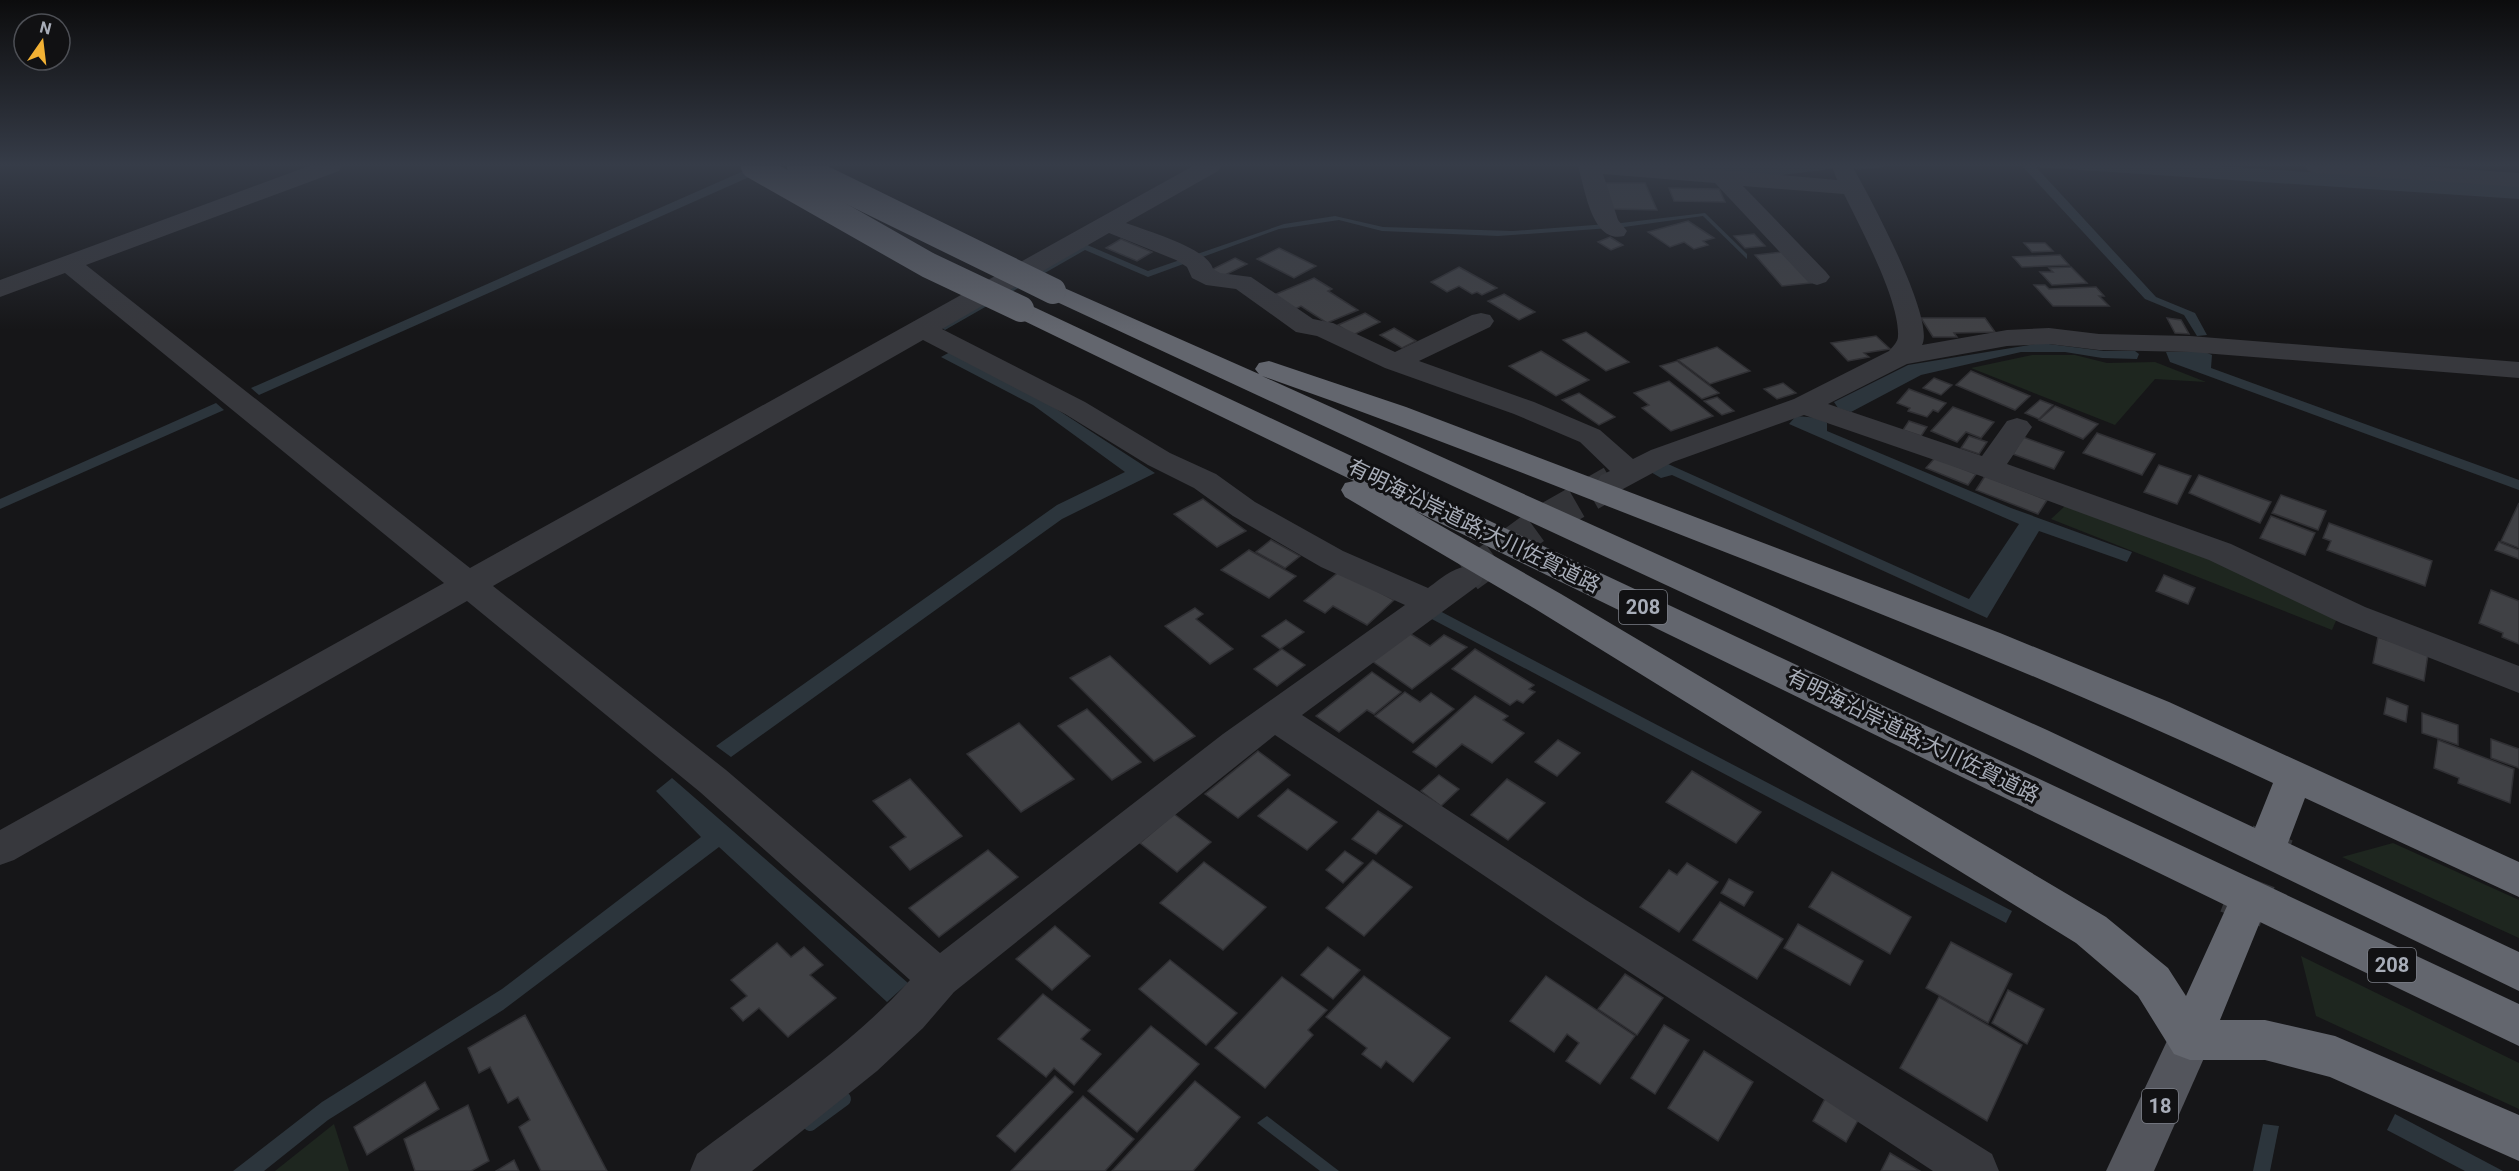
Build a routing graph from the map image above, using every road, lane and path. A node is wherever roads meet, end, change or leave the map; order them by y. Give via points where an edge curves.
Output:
1 (185, 221) edge
2 (850, 221) edge
3 (910, 221) edge
4 (1113, 221) edge
5 (1609, 221) edge
6 (1763, 221) edge
7 (1866, 221) edge
8 (1107, 224) junction
9 (1611, 226) dead end
10 (69, 264) junction
11 (1817, 277) dead end
12 (0, 288) edge
13 (1481, 321) dead end
14 (1084, 323) junction
15 (921, 328) junction
16 (1899, 357) junction
17 (1395, 362) junction
18 (2519, 370) edge
19 (1804, 405) junction
20 (2017, 427) dead end
21 (1989, 468) junction
22 (1468, 576) tunnel mouth
23 (471, 585) junction
24 (1429, 602) junction
25 (2519, 680) edge
26 (1275, 716) junction
27 (2294, 777) junction
28 (2278, 846) junction
29 (0, 849) edge
30 (2519, 880) edge
31 (2253, 912) junction
32 (2519, 972) edge
33 (939, 980) junction
34 (2519, 1026) edge
35 (2190, 1040) junction
36 (2519, 1138) edge
37 (721, 1169) edge
38 (1975, 1171) edge
39 (2130, 1171) edge

1 - 10 street
2 - 14 highway, 有明海沿岸道路;大川佐賀道路 / 208, bridge via 928,265 1021,309
3 - 14 highway, 有明海沿岸道路;大川佐賀道路 / 208, bridge via 1053,291
4 - 8 street
5 - 9 street
6 - 11 street
7 - 16 street via 1911,326 1912,339
8 - 15 street
8 - 17 street via 1192,259 1201,273 1215,280 1242,282 1305,326 1324,329
10 - 12 street
10 - 23 street
13 - 17 street
14 - 27 highway via 1396,413 1988,642 2156,712
14 - 28 highway, 有明海沿岸道路;大川佐賀道路 / 208
14 - 31 highway, 有明海沿岸道路;大川佐賀道路 / 208
14 - 35 highway via 2091,930 2153,982
15 - 23 street
15 - 24 street via 1205,481 1244,509 1332,559
16 - 18 street via 2007,338 2049,336
16 - 19 street
17 - 19 street via 1590,436 1621,477 1662,456
19 - 21 street
20 - 21 street
21 - 25 street via 2220,552 2353,615
22 - 24 street
23 - 29 street
23 - 33 street via 713,781
24 - 26 street
26 - 33 street
26 - 38 street via 1571,912
27 - 28 highway
27 - 30 highway
28 - 32 highway, 208
31 - 34 highway, 208
31 - 35 highway
33 - 37 street via 861,1056
35 - 36 highway via 2265,1040 2335,1057
35 - 39 main road, 18

